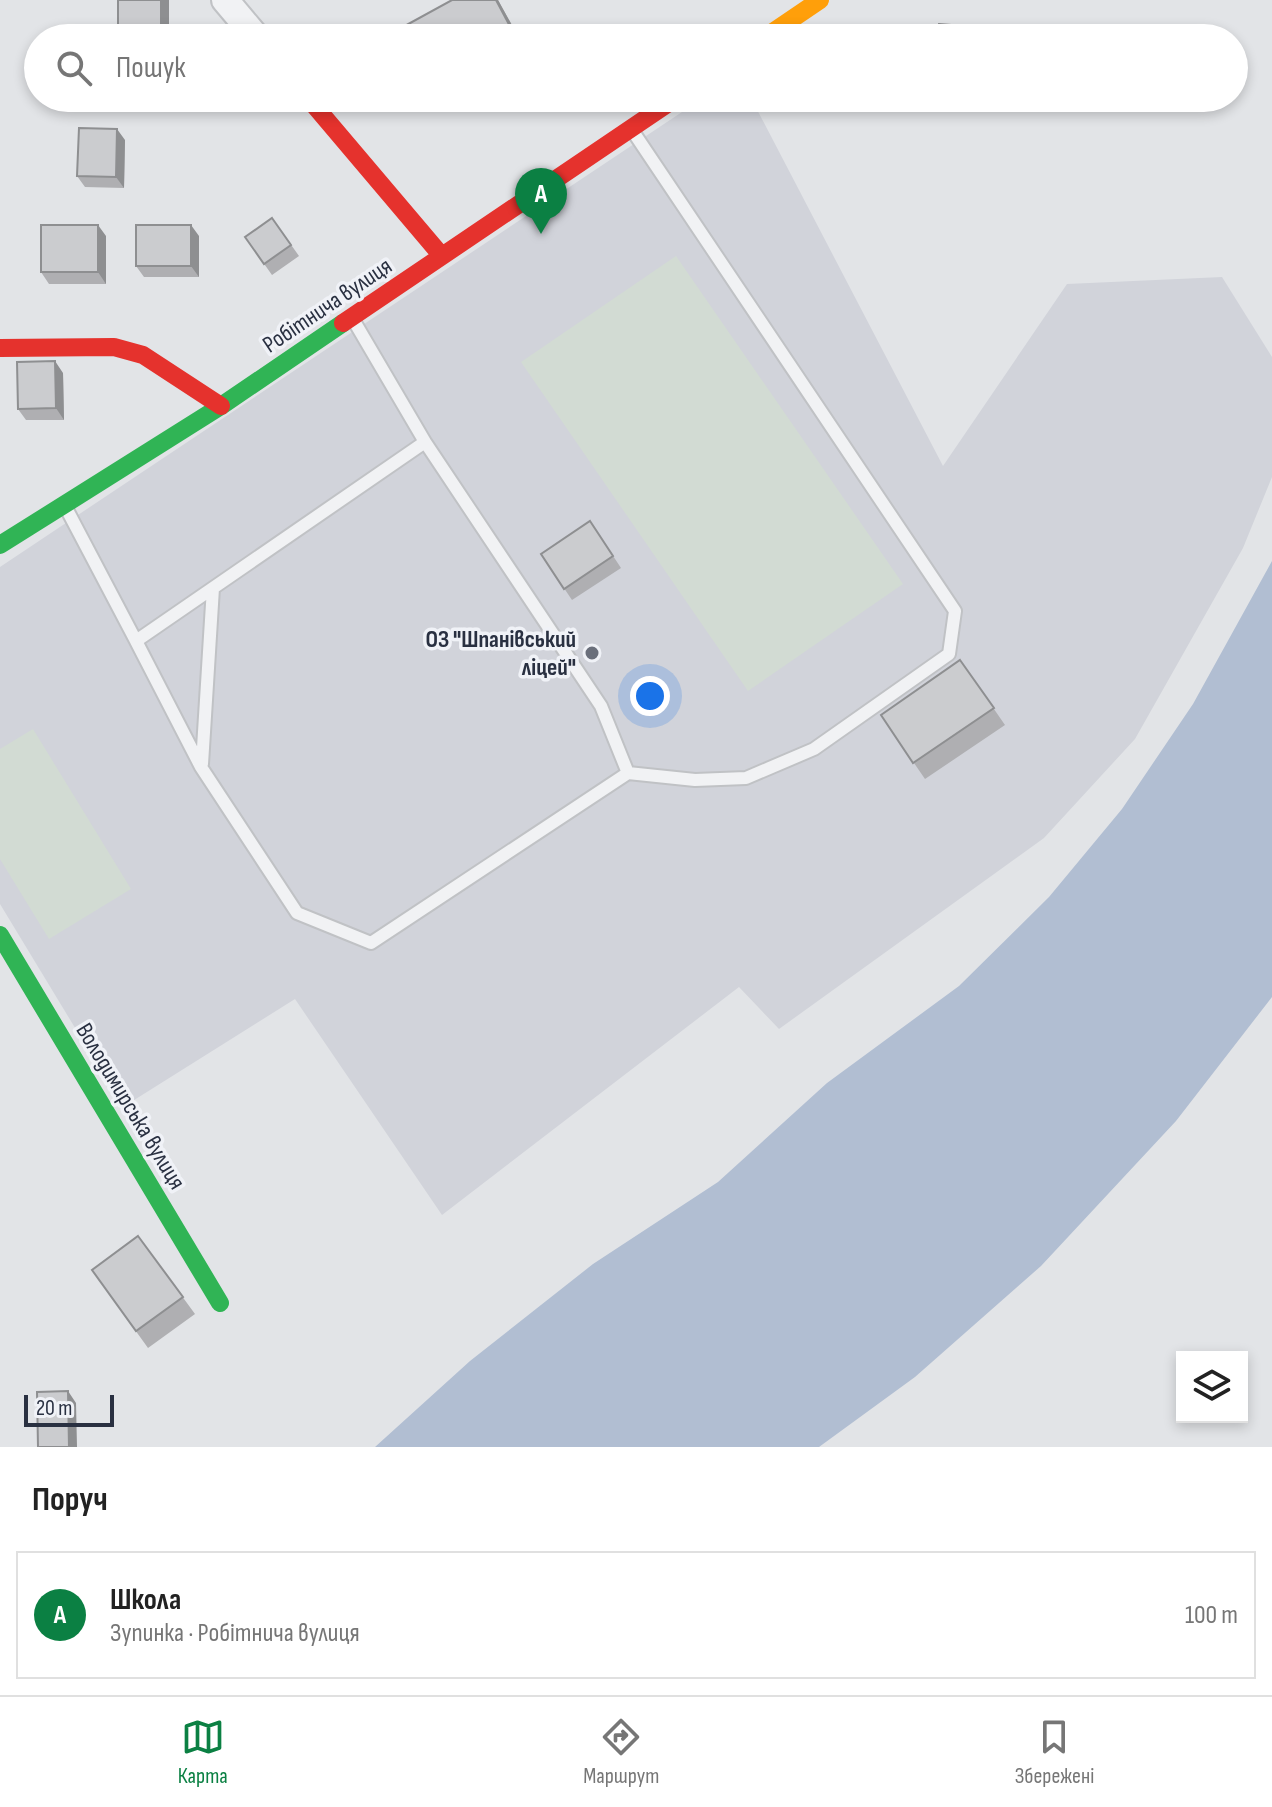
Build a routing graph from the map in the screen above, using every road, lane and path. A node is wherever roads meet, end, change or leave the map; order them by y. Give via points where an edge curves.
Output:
1 (225, 0) edge
2 (820, 0) edge
3 (245, 24) edge
4 (785, 24) edge
5 (320, 112) edge
6 (655, 112) edge
7 (631, 128) junction
8 (441, 255) junction
9 (352, 318) junction
10 (0, 348) edge
11 (221, 406) junction
12 (425, 442) junction
13 (64, 505) junction
14 (0, 545) edge
15 (213, 588) junction
16 (136, 641) junction
17 (201, 767) junction
18 (628, 773) junction
19 (0, 935) edge
20 (220, 1303) dead end

1 - 3 street
2 - 4 street
5 - 8 street
6 - 7 street, Робітнича вулиця
7 - 8 street, Робітнича вулиця
7 - 18 lane via 955,611 949,654 814,749 746,778 695,780
8 - 9 street, Робітнича вулиця
9 - 11 street, Робітнича вулиця
9 - 12 lane
10 - 11 street via 114,347 143,355
11 - 13 street, Робітнича вулиця
12 - 15 lane
12 - 18 lane via 601,706
13 - 14 street, Робітнича вулиця
13 - 16 lane
15 - 16 lane
15 - 17 lane
16 - 17 lane
17 - 18 lane via 297,913 371,943
19 - 20 street, Володимирська вулиця

